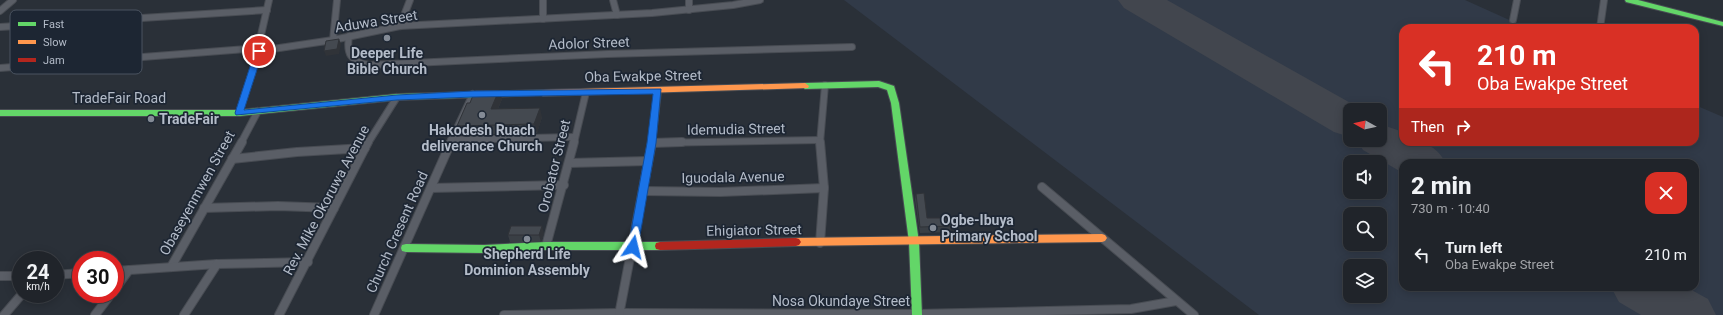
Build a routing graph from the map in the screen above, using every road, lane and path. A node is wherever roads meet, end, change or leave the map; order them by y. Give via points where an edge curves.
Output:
1 (13, 0) edge
2 (269, 0) edge
3 (337, 0) edge
4 (410, 0) edge
5 (543, 0) edge
6 (613, 0) edge
7 (688, 0) edge
8 (760, 0) edge
9 (1517, 0) edge
10 (1604, 0) edge
11 (1629, 0) edge
12 (1647, 0) edge
13 (267, 10) junction
14 (689, 10) junction
15 (0, 11) edge
16 (617, 15) junction
17 (142, 18) edge
18 (543, 19) junction
19 (1513, 20) dead end
20 (1723, 20) edge
21 (1601, 24) edge
22 (1723, 24) edge
23 (10, 26) edge
24 (400, 26) junction
25 (0, 27) edge
26 (349, 36) junction
27 (333, 40) junction
28 (852, 47) dead end
29 (258, 50) junction
30 (142, 58) edge
31 (10, 67) edge
32 (0, 68) edge
33 (825, 85) junction
34 (658, 91) junction
35 (586, 92) junction
36 (473, 94) junction
37 (397, 97) junction
38 (258, 111) junction
39 (0, 113) edge
40 (239, 113) junction
41 (574, 137) junction
42 (451, 140) junction
43 (820, 140) junction
44 (652, 143) junction
45 (365, 148) junction
46 (232, 159) junction
47 (648, 161) junction
48 (570, 163) junction
49 (564, 185) junction
50 (1042, 187) dead end
51 (431, 188) junction
52 (824, 188) junction
53 (642, 191) junction
54 (204, 208) junction
55 (334, 208) junction
56 (1102, 238) junction
57 (914, 242) junction
58 (820, 243) junction
59 (546, 246) junction
60 (633, 247) junction
61 (406, 248) junction
62 (308, 262) junction
63 (217, 264) junction
64 (171, 267) junction
65 (124, 270) edge
66 (129, 270) junction
67 (0, 276) edge
68 (12, 276) edge
69 (124, 277) edge
70 (1176, 301) junction
71 (14, 303) edge
72 (104, 303) edge
73 (619, 314) edge
74 (917, 314) edge
75 (4, 315) edge
76 (95, 315) edge
77 (184, 315) edge
78 (279, 315) edge
79 (374, 315) edge
80 (504, 315) edge
81 (1194, 315) edge

1 - 15 street
2 - 13 street
3 - 27 street
4 - 24 street
5 - 18 street
6 - 16 street
7 - 14 street
8 - 14 street, Aduwa Street via 732,6
9 - 19 street
10 - 21 street
11 - 22 street
12 - 20 street
13 - 17 street
13 - 29 street
14 - 16 street, Aduwa Street
16 - 18 street, Aduwa Street
18 - 24 street, Aduwa Street
23 - 25 street
24 - 26 street, Aduwa Street
26 - 27 street, Aduwa Street
26 - 28 street, Adolor Street via 347,47 351,59 369,65 608,54
27 - 29 street, Aduwa Street
29 - 30 street, Aduwa Street
29 - 40 street
31 - 32 street, Aduwa Street
33 - 34 street, Oba Ewakpe Street
33 - 43 street
33 - 57 street, Oba Ewakpe Street via 879,84 891,88
34 - 35 street, Oba Ewakpe Street
34 - 44 street
35 - 36 street, Oba Ewakpe Street
35 - 41 street, Orobator Street
36 - 37 street, Oba Ewakpe Street
36 - 42 street, Church Cresent Road
37 - 38 street, Oba Ewakpe Street
37 - 45 street, Rev. Mike Okoruwa Avenue
38 - 40 street, Oba Ewakpe Street
38 - 46 street, Obaseyenmwen Street
39 - 40 street, TradeFair Road
41 - 42 street
41 - 48 street, Orobator Street
42 - 51 street, Church Cresent Road
43 - 44 street, Idemudia Street
43 - 52 street
44 - 47 street
45 - 46 street
45 - 55 street, Rev. Mike Okoruwa Avenue
46 - 54 street, Obaseyenmwen Street
47 - 48 street
47 - 53 street
48 - 49 street, Orobator Street
49 - 51 street
49 - 59 street, Orobator Street
50 - 56 street
51 - 61 street, Church Cresent Road
52 - 53 street, Iguodala Avenue via 720,192
52 - 58 street
53 - 60 street
54 - 55 street
54 - 64 street, Obaseyenmwen Street
55 - 62 street, Rev. Mike Okoruwa Avenue
56 - 57 street, Ehigiator Street
56 - 70 street
57 - 58 street, Ehigiator Street
57 - 74 street
58 - 60 street, Ehigiator Street via 722,243
59 - 60 street, Ehigiator Street
59 - 61 street, Ehigiator Street via 484,250
60 - 73 street
61 - 79 street, Church Cresent Road
62 - 63 street
62 - 78 street, Rev. Mike Okoruwa Avenue
63 - 64 street
63 - 77 street
64 - 66 street
65 - 66 street
66 - 69 street
67 - 68 street
70 - 74 street, Nosa Okundaye Street via 1131,309
70 - 81 street
71 - 75 street
72 - 76 street
73 - 74 street, Nosa Okundaye Street
73 - 80 street, Nosa Okundaye Street

